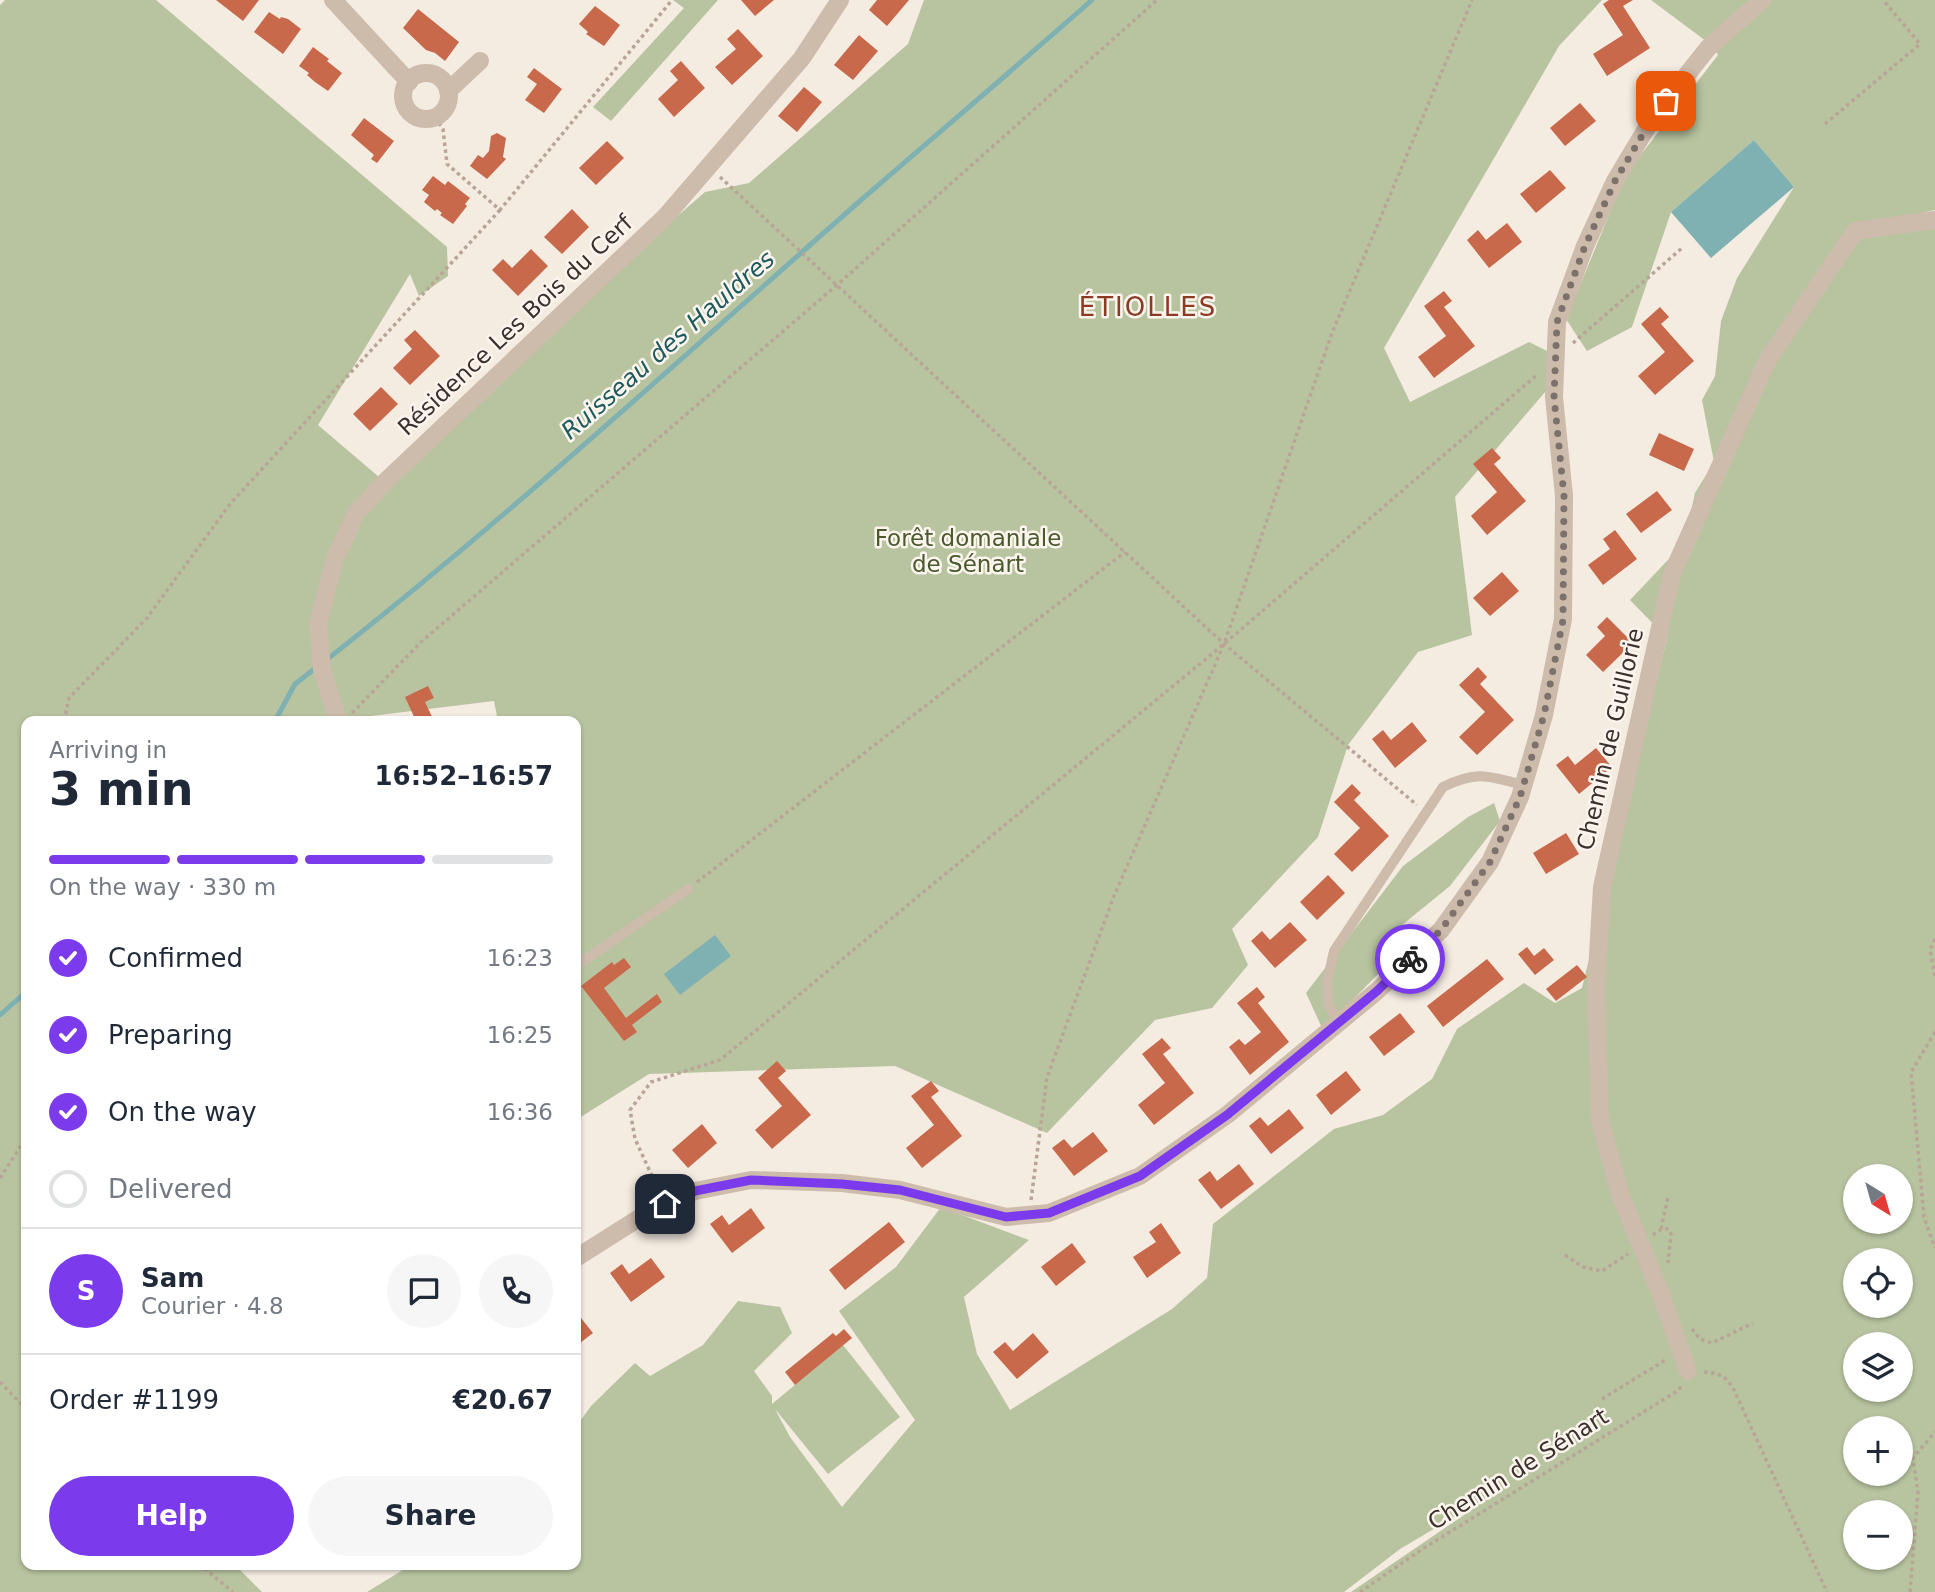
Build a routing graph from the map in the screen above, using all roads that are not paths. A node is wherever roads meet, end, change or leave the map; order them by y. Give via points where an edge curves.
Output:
1 (332, 0) edge
2 (840, 0) edge
3 (1762, 0) edge
4 (480, 61) dead end
5 (409, 82) junction
6 (448, 92) junction
7 (1935, 220) edge
8 (337, 716) edge
9 (1523, 785) junction
10 (688, 889) road end
11 (581, 962) edge
12 (1339, 1021) junction
13 (581, 1255) edge
14 (1686, 1362) road end

1 - 5 street
2 - 8 street, Résidence Les Bois du Cerf via 802,58 665,217 356,513 335,559 318,624 321,663
3 - 9 street via 1700,58 1652,119 1615,181 1557,322 1554,397 1564,496 1563,620 1544,715
4 - 6 street
5 - 6 street via 418,75 433,75
5 - 6 street via 403,93 407,109 420,118 435,117 446,106
7 - 14 street, Chemin de Guillorie via 1855,231 1767,361 1672,574 1602,887 1596,989 1600,1120 1620,1194
9 - 12 street via 1490,862 1441,930
9 - 12 lane via 1484,774 1443,787 1334,951 1329,1006
10 - 11 lane
12 - 13 street via 1227,1115 1140,1176 1049,1213 1006,1217 900,1190 751,1180 695,1191 665,1204

